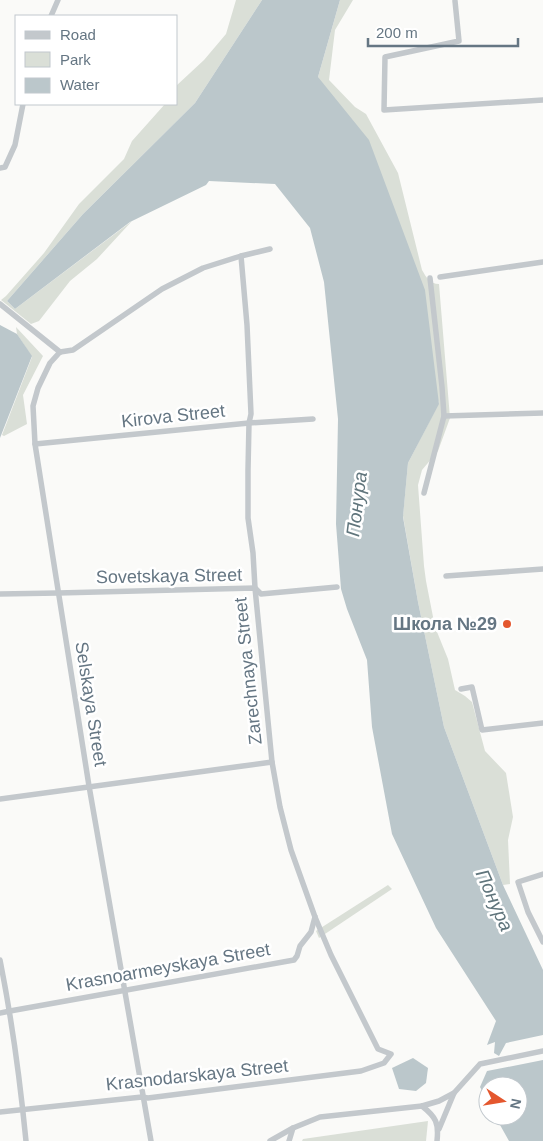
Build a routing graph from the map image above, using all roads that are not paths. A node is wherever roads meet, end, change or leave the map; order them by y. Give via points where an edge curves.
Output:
1 (58, 0) edge
2 (455, 1) edge
3 (51, 15) edge
4 (543, 100) edge
5 (23, 105) edge
6 (0, 168) edge
7 (270, 249) dead end
8 (240, 256) junction
9 (543, 262) edge
10 (440, 277) dead end
11 (430, 278) dead end
12 (0, 304) edge
13 (60, 352) junction
14 (543, 413) edge
15 (444, 416) junction
16 (313, 419) dead end
17 (249, 423) junction
18 (35, 444) junction
19 (424, 493) dead end
20 (543, 569) edge
21 (446, 576) dead end
22 (337, 587) dead end
23 (255, 588) junction
24 (58, 593) junction
25 (0, 594) edge
26 (461, 689) dead end
27 (543, 723) edge
28 (272, 762) junction
29 (89, 786) junction
30 (0, 799) edge
31 (543, 874) edge
32 (314, 917) junction
33 (543, 942) edge
34 (0, 960) edge
35 (125, 990) junction
36 (10, 1010) junction
37 (0, 1014) edge
38 (543, 1050) edge
39 (391, 1054) joint
40 (454, 1093) junction
41 (142, 1097) junction
42 (422, 1106) junction
43 (23, 1109) junction
44 (0, 1112) edge
45 (293, 1128) junction
46 (438, 1129) junction
47 (26, 1141) edge
48 (151, 1141) edge
49 (270, 1141) edge
50 (289, 1141) edge
51 (437, 1141) edge

1 - 3 street
2 - 4 street via 459,41 385,58 384,110
5 - 6 street via 15,146 5,167
7 - 8 street
8 - 13 street via 203,268 162,289 73,350
8 - 17 street, Zarechnaya Street via 251,404
9 - 10 street
11 - 15 street
12 - 13 street
13 - 18 street, Selskaya Street via 50,362 33,406
14 - 15 street
15 - 19 street
16 - 17 street, Kirova Street
17 - 18 street, Kirova Street
17 - 23 street, Zarechnaya Street via 248,518
18 - 24 street, Selskaya Street
20 - 21 street
22 - 23 street, Sovetskaya Street via 261,594
23 - 24 street, Sovetskaya Street
23 - 28 street, Zarechnaya Street
24 - 25 street, Sovetskaya Street
24 - 29 street, Selskaya Street
26 - 27 street via 472,688 482,730
28 - 29 street
28 - 32 street, Zarechnaya Street via 291,850
29 - 30 street
29 - 35 street, Selskaya Street
31 - 33 street via 518,882
32 - 35 street, Krasnoarmeyskaya Street via 311,932 294,960
32 - 39 street, Zarechnaya Street via 378,1049
34 - 36 street
35 - 36 street, Krasnoarmeyskaya Street
35 - 41 street, Selskaya Street
36 - 37 street, Krasnoarmeyskaya Street
36 - 43 street
38 - 40 street via 480,1064
39 - 41 street, Krasnodarskaya Street via 384,1063 361,1071
40 - 42 street
40 - 46 street
41 - 43 street, Krasnodarskaya Street
41 - 48 street, Selskaya Street
42 - 45 street via 320,1117
42 - 46 street via 432,1114
43 - 44 street, Krasnodarskaya Street
43 - 47 street
45 - 49 street
45 - 50 street
46 - 51 street

